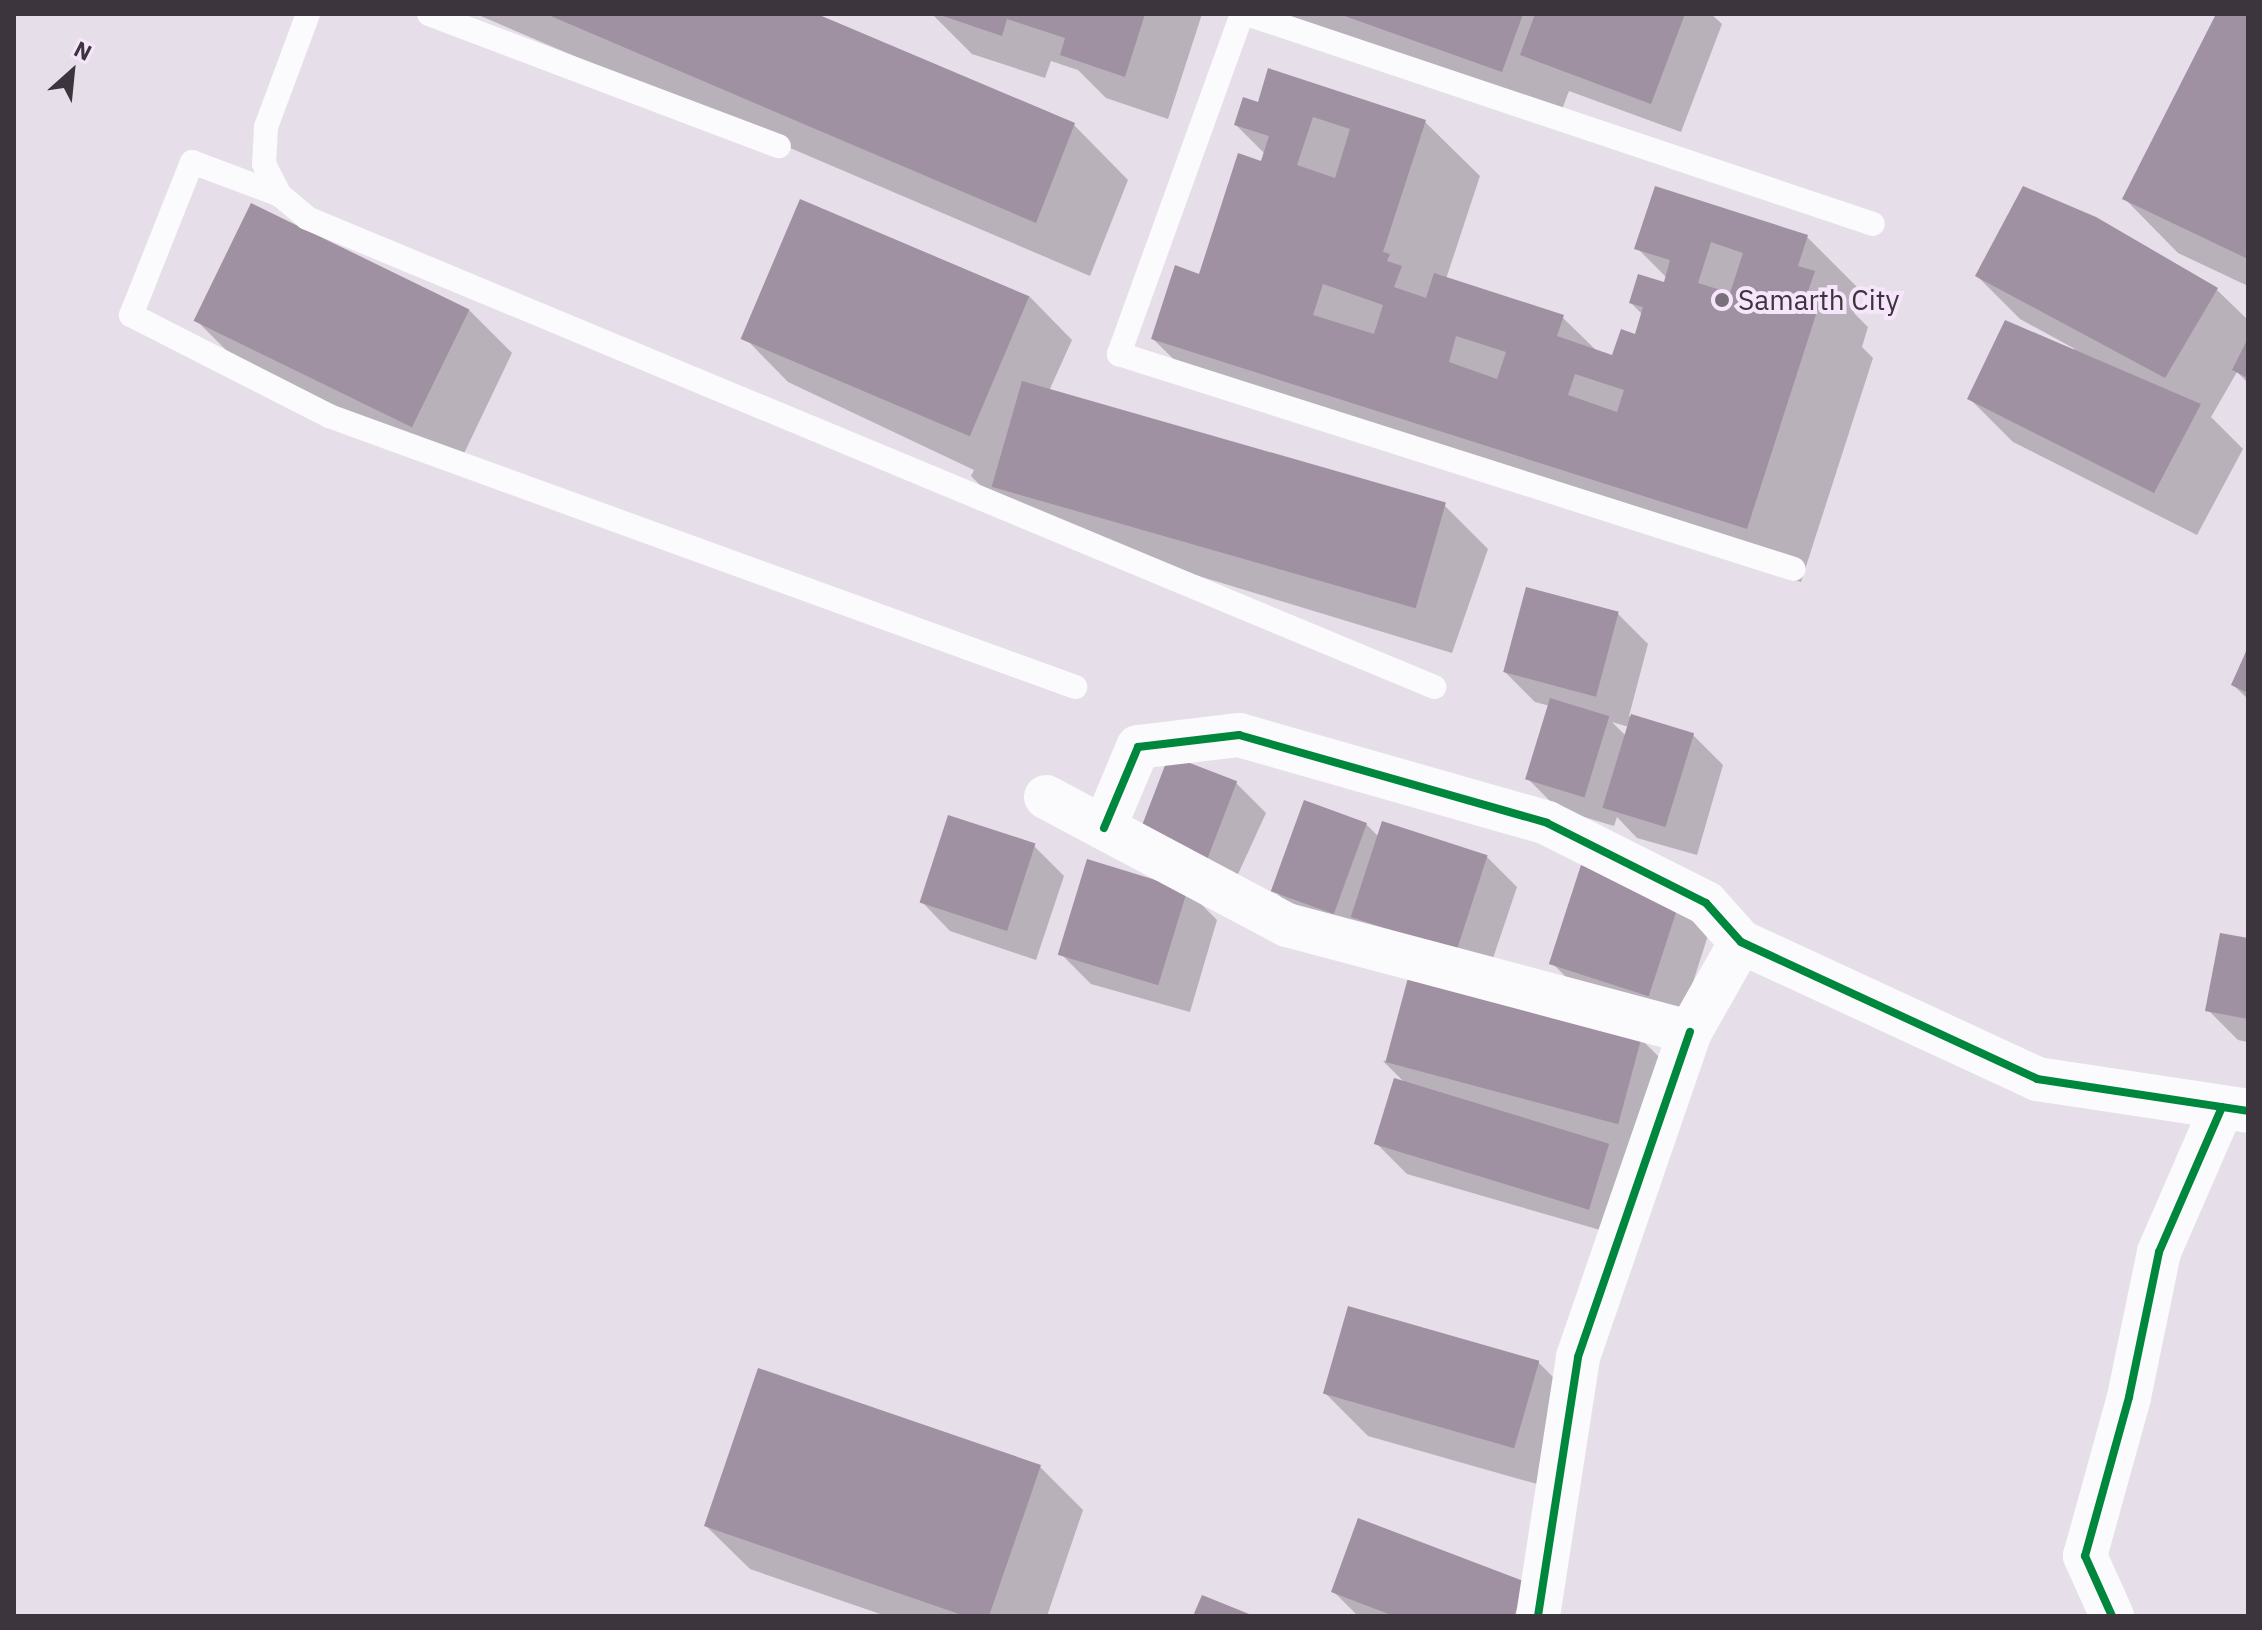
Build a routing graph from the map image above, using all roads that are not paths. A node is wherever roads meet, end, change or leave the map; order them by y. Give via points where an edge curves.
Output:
1 (308, 14) edge
2 (429, 14) edge
3 (1245, 14) edge
4 (779, 146) dead end
5 (280, 195) junction
6 (1873, 224) dead end
7 (1794, 569) dead end
8 (1075, 687) dead end
9 (1434, 687) dead end
10 (1046, 797) dead end
11 (1104, 828) junction
12 (1741, 942) junction
13 (1690, 1032) junction
14 (2235, 1109) edge
15 (1538, 1616) edge
16 (2112, 1616) edge

1 - 5 lane via 266,127 264,164
2 - 4 lane
3 - 6 lane
3 - 7 lane via 1119,354
5 - 8 lane via 192,162 131,315 329,416
5 - 9 lane via 307,218
10 - 11 street
11 - 12 street via 1138,747 1239,735 1547,823 1706,903
11 - 13 street via 1287,925
12 - 13 street
12 - 14 street via 2037,1079
13 - 15 street via 1578,1357
14 - 16 street via 2159,1252 2129,1397 2085,1556

